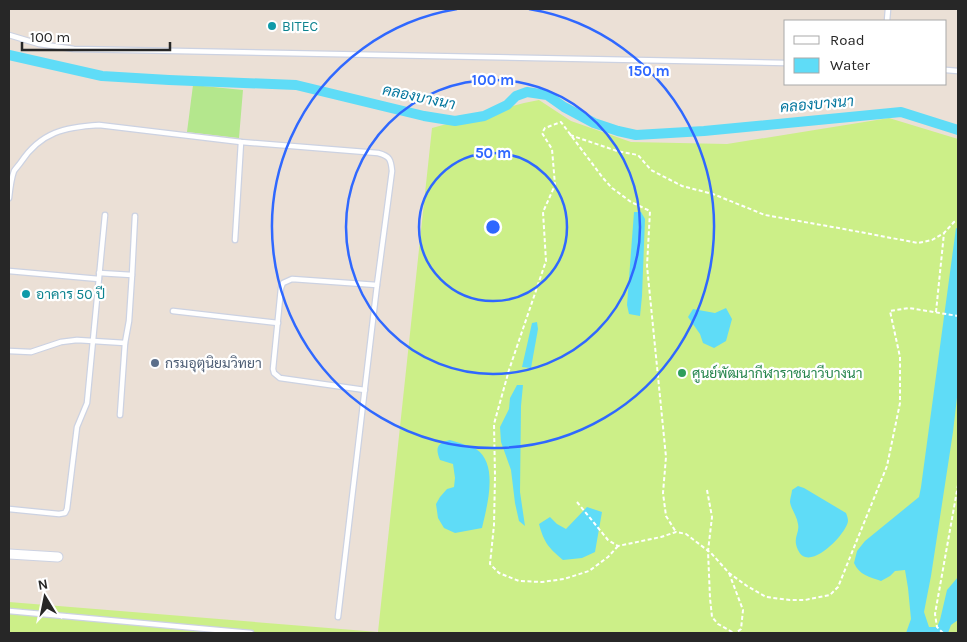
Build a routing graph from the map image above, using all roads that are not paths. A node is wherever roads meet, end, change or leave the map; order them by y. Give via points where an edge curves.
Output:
1 (9, 35) edge
2 (784, 63) edge
3 (241, 142) junction
4 (9, 189) edge
5 (9, 198) edge
6 (105, 215) dead end
7 (135, 216) dead end
8 (235, 240) dead end
9 (9, 271) edge
10 (99, 273) junction
11 (132, 275) junction
12 (99, 279) junction
13 (377, 285) junction
14 (173, 311) dead end
15 (278, 323) junction
16 (93, 342) junction
17 (125, 343) junction
18 (9, 352) edge
19 (365, 390) junction
20 (120, 415) dead end
21 (9, 509) edge
22 (9, 554) edge
23 (58, 557) dead end
24 (9, 610) edge
25 (338, 617) dead end
26 (252, 633) edge

1 - 2 lane via 74,49
3 - 4 lane via 99,125 74,128 51,134 26,154 14,171
3 - 8 lane
3 - 13 lane via 386,155 392,172
4 - 5 lane
6 - 10 lane
7 - 11 lane
9 - 12 lane
10 - 11 lane
10 - 12 lane
11 - 17 lane
12 - 16 lane
13 - 15 lane via 287,280 281,288
13 - 19 lane
14 - 15 lane
15 - 19 lane via 273,370 276,376
16 - 17 lane
16 - 18 lane via 77,340 31,352
16 - 21 lane via 87,403 77,426 65,513
17 - 20 lane
19 - 25 lane
22 - 23 street
24 - 26 lane

